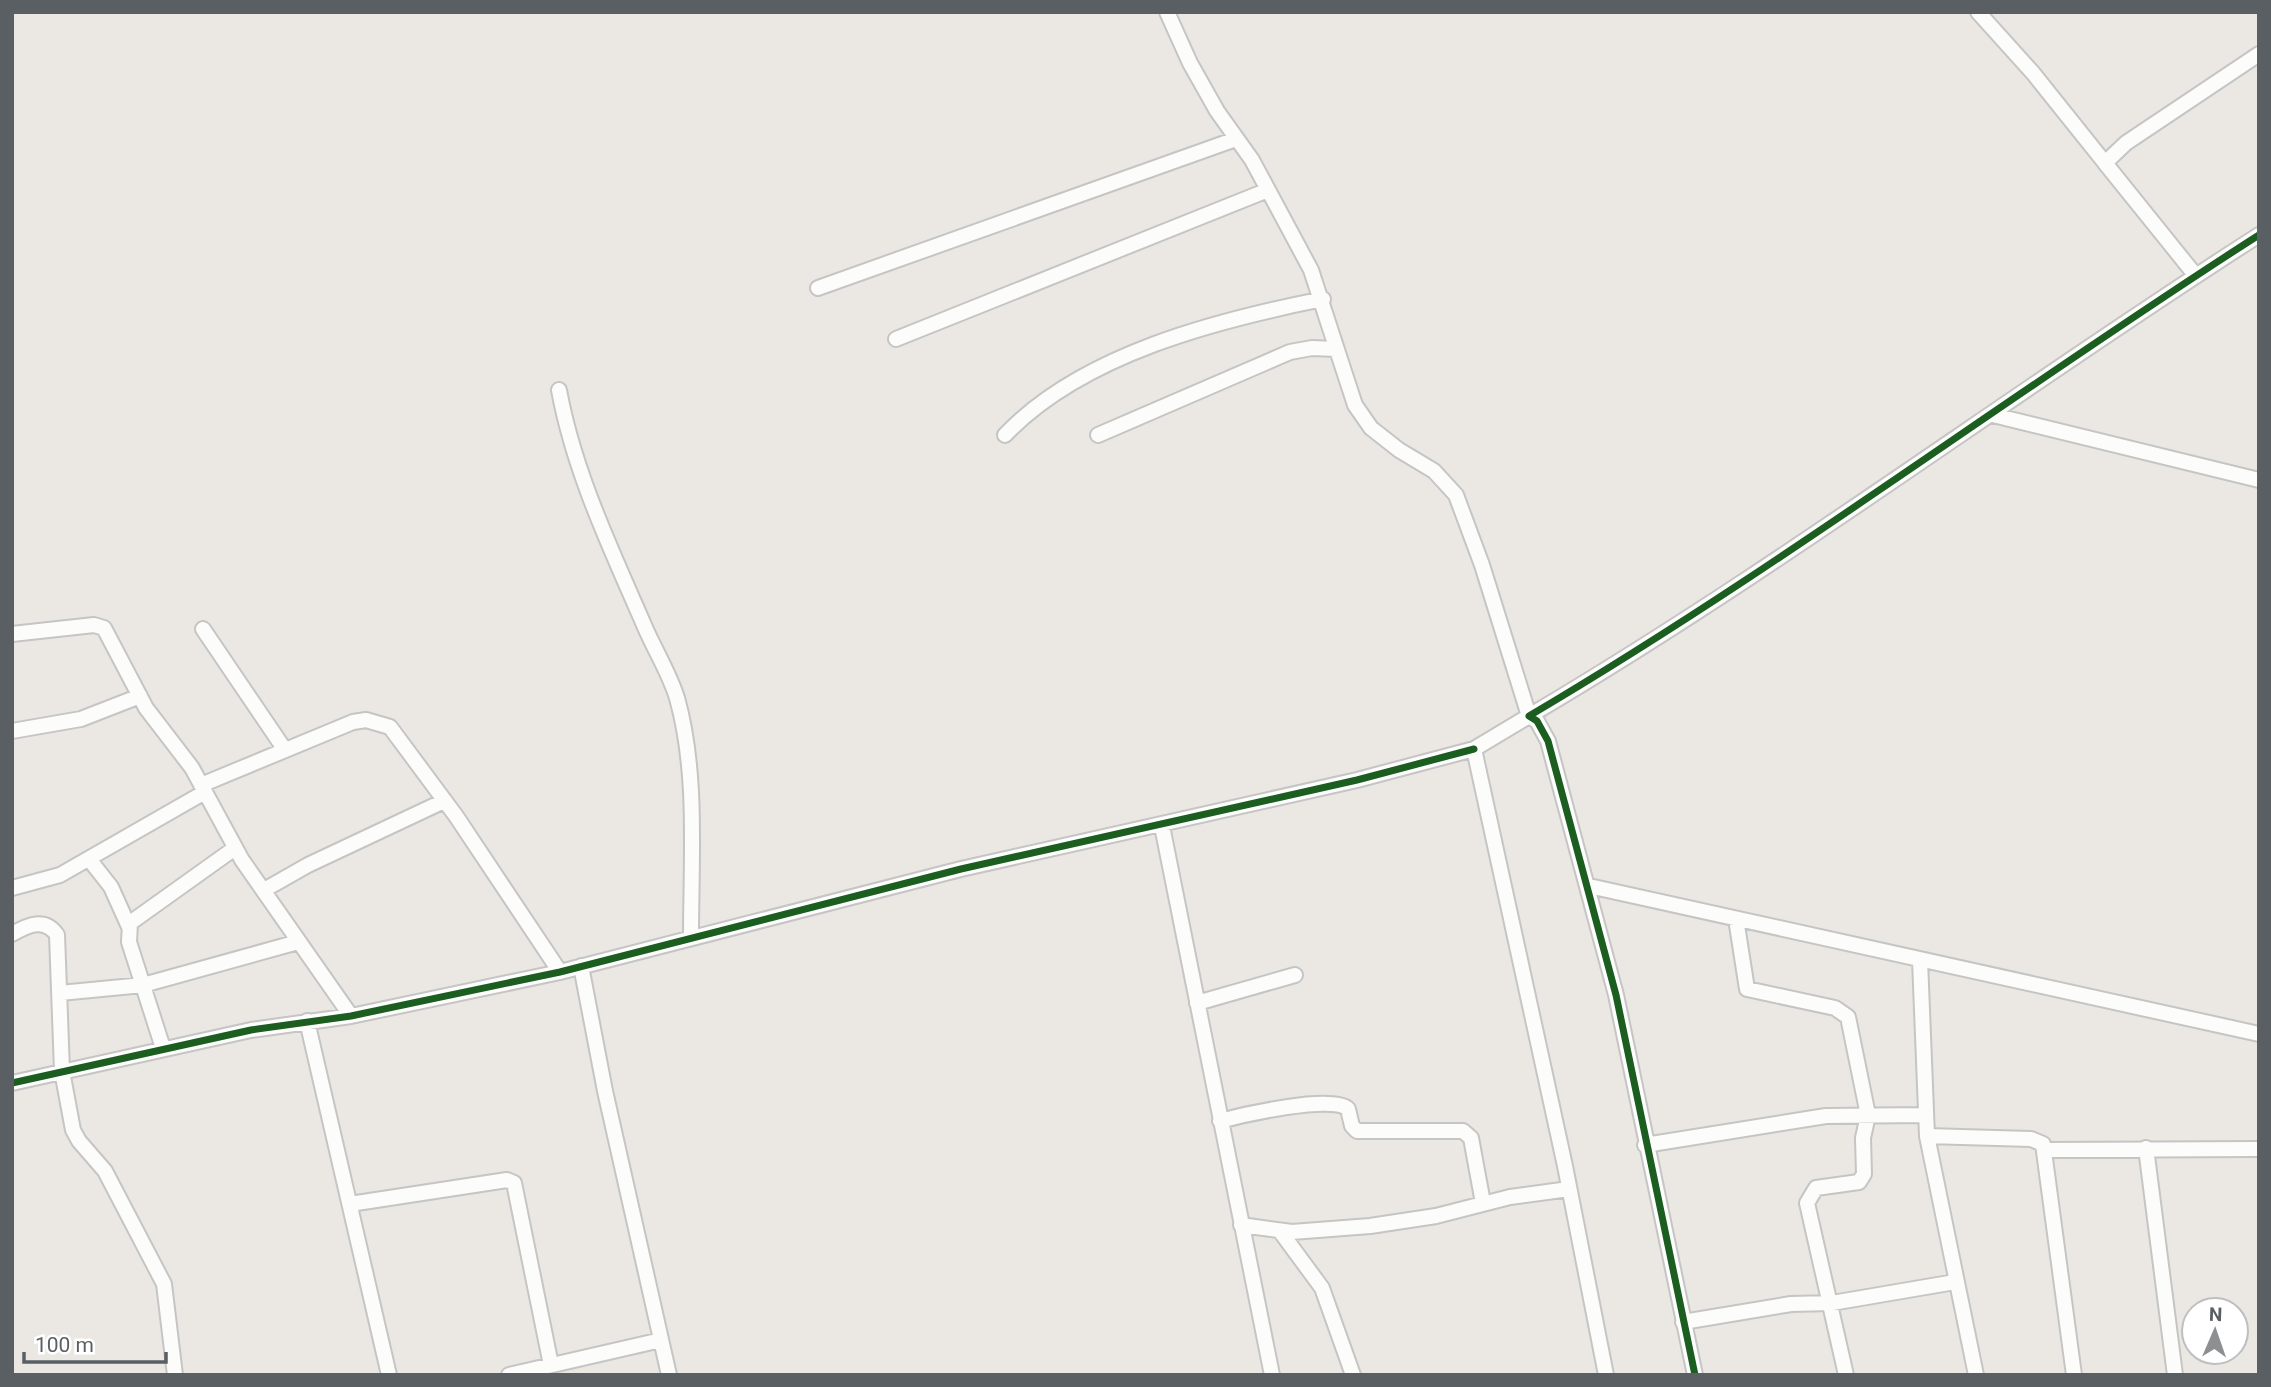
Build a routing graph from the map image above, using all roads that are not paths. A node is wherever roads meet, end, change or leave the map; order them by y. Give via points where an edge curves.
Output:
1 (1167, 12) edge
2 (1979, 12) edge
3 (2259, 54) edge
4 (1236, 139) junction
5 (2105, 163) junction
6 (1268, 190) junction
7 (2259, 235) edge
8 (2196, 276) junction
9 (818, 288) dead end
10 (1323, 299) junction
11 (896, 339) dead end
12 (1336, 349) junction
13 (559, 390) dead end
14 (1993, 415) junction
15 (1005, 435) dead end
16 (1098, 435) dead end
17 (2259, 480) edge
18 (203, 629) dead end
19 (12, 634) edge
20 (140, 696) junction
21 (1529, 716) junction
22 (12, 731) edge
23 (1474, 749) junction
24 (285, 750) junction
25 (203, 789) junction
26 (444, 801) junction
27 (1162, 825) junction
28 (235, 848) junction
29 (89, 859) junction
30 (1589, 886) junction
31 (12, 888) edge
32 (264, 890) junction
33 (1736, 919) junction
34 (129, 927) junction
35 (12, 934) edge
36 (691, 936) junction
37 (298, 942) junction
38 (1920, 960) junction
39 (581, 966) junction
40 (560, 972) junction
41 (1295, 975) dead end
42 (143, 985) junction
43 (60, 993) junction
44 (1197, 1003) junction
45 (351, 1016) junction
46 (307, 1021) junction
47 (2259, 1034) edge
48 (163, 1048) junction
49 (62, 1071) junction
50 (12, 1083) edge
51 (1868, 1115) junction
52 (1924, 1115) junction
53 (1220, 1121) junction
54 (1927, 1136) junction
55 (1645, 1145) junction
56 (2146, 1148) junction
57 (2259, 1149) edge
58 (2044, 1150) junction
59 (1569, 1189) junction
60 (1483, 1203) junction
61 (350, 1205) junction
62 (1241, 1225) junction
63 (1280, 1231) junction
64 (1955, 1282) junction
65 (1832, 1303) junction
66 (1683, 1322) junction
67 (661, 1340) junction
68 (551, 1365) junction
69 (174, 1375) edge
70 (389, 1375) edge
71 (509, 1375) edge
72 (669, 1375) edge
73 (1272, 1375) edge
74 (1353, 1375) edge
75 (1606, 1375) edge
76 (1695, 1375) edge
77 (1846, 1375) edge
78 (1976, 1375) edge
79 (2074, 1375) edge
80 (2175, 1375) edge

1 - 4 street via 1190,63
2 - 5 street
3 - 5 street
4 - 6 street
4 - 9 street
5 - 8 street
6 - 10 street
6 - 11 street
7 - 8 street
8 - 14 street
10 - 12 street
10 - 15 street via 1230,317 1096,370 1035,408
12 - 16 street via 1290,352
12 - 21 street via 1355,405 1371,428 1434,471 1456,495
13 - 36 street via 575,456 677,699 691,818
14 - 17 street
14 - 21 street via 1620,663
18 - 24 street
19 - 20 street via 99,625
20 - 22 street via 80,719
20 - 25 street
21 - 23 street
21 - 30 street via 1548,741
23 - 27 street
23 - 59 street
24 - 25 street
24 - 26 street via 353,722 378,722 390,727
25 - 28 street
25 - 29 street
26 - 32 street
26 - 40 street
27 - 36 street
27 - 44 street
28 - 32 street
28 - 34 street
29 - 31 street via 50,880
29 - 34 street via 111,887
30 - 33 street
30 - 55 street
32 - 37 street
33 - 38 street
33 - 51 street via 1747,989 1845,1014
34 - 42 street via 129,942
35 - 43 street via 33,924 52,928 57,935
36 - 39 street
37 - 42 street
37 - 45 street
38 - 47 street
38 - 52 street
39 - 40 street
39 - 67 street
40 - 45 street
41 - 44 street
42 - 43 street
42 - 48 street
43 - 49 street
44 - 53 street
45 - 46 street
46 - 48 street
46 - 61 street
48 - 49 street
49 - 50 street
49 - 69 street via 73,1130 105,1171 164,1284
51 - 52 street
51 - 55 street via 1826,1116
51 - 65 street via 1863,1179 1816,1188 1807,1203
52 - 54 street
53 - 60 street via 1333,1102 1348,1109 1357,1131 1464,1131 1471,1138
53 - 62 street
54 - 58 street via 2031,1139 2043,1144
54 - 64 street
55 - 66 street
56 - 57 street
56 - 58 street
56 - 80 street
58 - 79 street
59 - 60 street
59 - 75 street
60 - 63 street via 1413,1220
61 - 68 street via 512,1181
61 - 70 street
62 - 63 street
62 - 73 street
63 - 74 street via 1322,1288
64 - 65 street
64 - 78 street
65 - 66 street via 1791,1304
65 - 77 street
66 - 76 street
67 - 68 street
67 - 72 street
68 - 71 street

